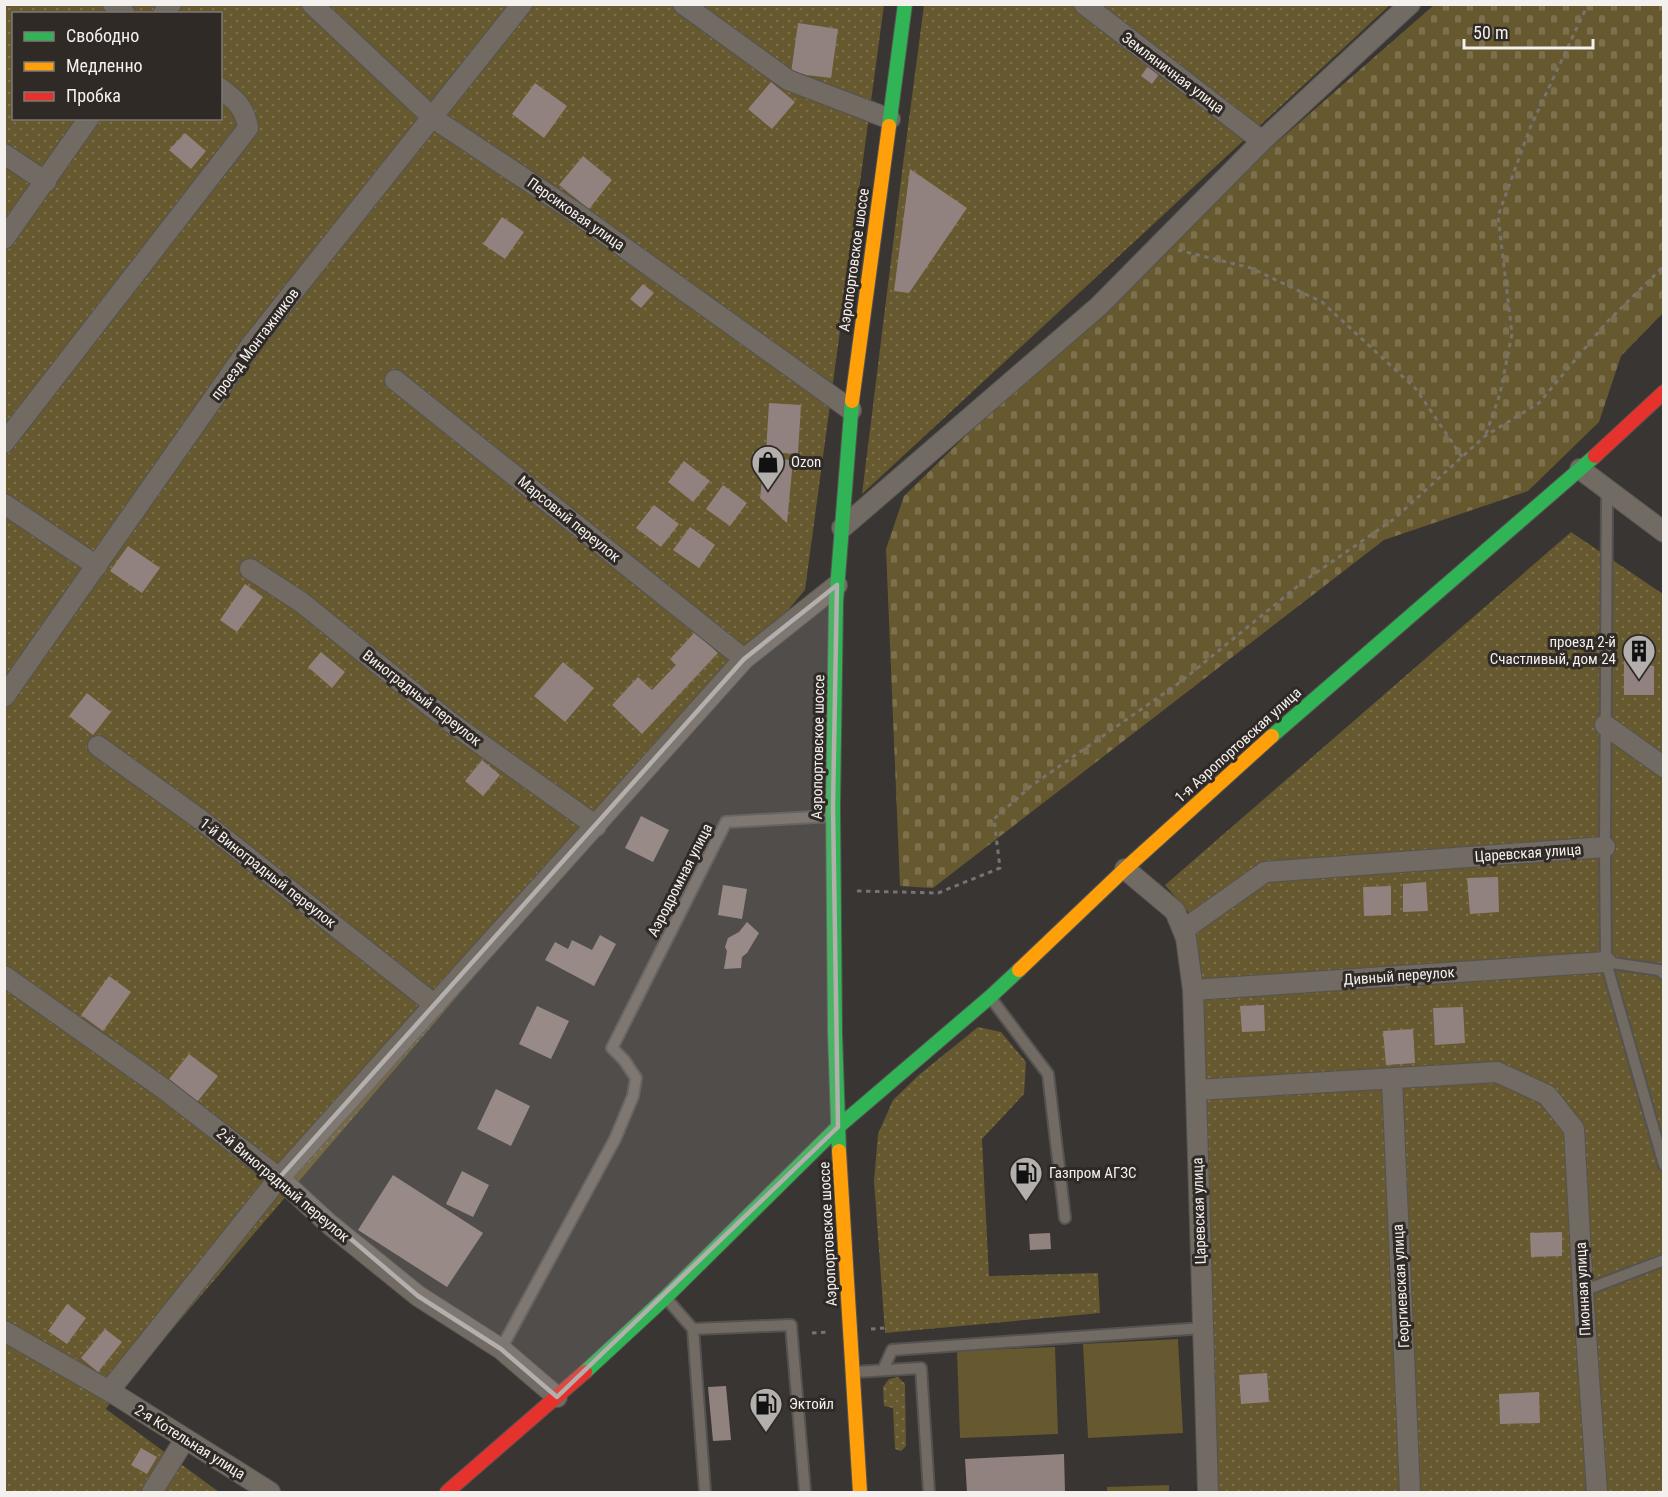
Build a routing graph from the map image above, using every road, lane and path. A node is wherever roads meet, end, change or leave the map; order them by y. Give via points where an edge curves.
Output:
1 (312, 4) edge
2 (522, 4) edge
3 (683, 4) edge
4 (905, 4) edge
5 (1084, 4) edge
6 (1410, 4) edge
7 (1588, 4) edge
8 (222, 90) edge
9 (433, 118) junction
10 (890, 119) junction
11 (88, 120) edge
12 (1263, 141) junction
13 (4, 154) edge
14 (46, 182) junction
15 (4, 239) edge
16 (1157, 247) junction
17 (1664, 266) edge
18 (395, 380) dead end
19 (1664, 392) edge
20 (851, 410) junction
21 (1485, 436) junction
22 (4, 443) edge
23 (1462, 457) junction
24 (1580, 469) junction
25 (1607, 491) junction
26 (4, 504) edge
27 (842, 528) junction
28 (1664, 532) edge
29 (97, 566) junction
30 (250, 569) dead end
31 (837, 585) junction
32 (744, 659) junction
33 (4, 697) edge
34 (1605, 725) junction
35 (98, 746) dead end
36 (1664, 767) edge
37 (833, 816) junction
38 (596, 826) junction
39 (1605, 847) junction
40 (1125, 869) junction
41 (834, 890) junction
42 (1183, 930) junction
43 (1606, 962) junction
44 (1664, 974) edge
45 (4, 976) edge
46 (1193, 990) junction
47 (990, 997) junction
48 (435, 1005) junction
49 (1392, 1079) junction
50 (1196, 1090) junction
51 (838, 1127) junction
52 (1664, 1165) edge
53 (279, 1178) junction
54 (1065, 1218) dead end
55 (1664, 1260) edge
56 (1582, 1291) junction
57 (665, 1298) junction
58 (1203, 1328) junction
59 (693, 1329) junction
60 (4, 1331) edge
61 (501, 1349) junction
62 (883, 1370) junction
63 (853, 1372) junction
64 (109, 1391) junction
65 (557, 1398) junction
66 (185, 1439) junction
67 (152, 1492) edge
68 (270, 1492) edge
69 (447, 1492) edge
70 (705, 1492) edge
71 (805, 1492) edge
72 (860, 1492) edge
73 (929, 1492) edge
74 (1208, 1492) edge
75 (1410, 1492) edge
76 (1597, 1492) edge

1 - 9 street, Персиковая улица
2 - 9 street, проезд Монтажников
3 - 10 street via 788,80
4 - 10 street, Аэропортовское шоссе
5 - 12 street, Земляничная улица
6 - 12 street
7 - 21 path via 1530,128 1498,216 1512,334 1500,394
8 - 22 street via 238,102 248,128
9 - 20 street, Персиковая улица via 573,211
9 - 29 street, проезд Монтажников via 251,345
10 - 20 street, Аэропортовское шоссе
11 - 14 street
12 - 16 street
13 - 14 street
14 - 15 street
16 - 23 path via 1251,268 1322,302 1416,389
16 - 27 street via 1099,306
17 - 21 path via 1607,322 1539,403
18 - 32 street, Марсовый переулок
19 - 24 street, 1-я Аэропортовская улица
20 - 27 street, Аэропортовское шоссе
21 - 23 path
23 - 41 path via 1394,519 1304,581 1179,683 1031,786 994,819 1000,868 938,892
24 - 25 street
24 - 40 street, 1-я Аэропортовская улица via 1335,680
25 - 28 street
25 - 34 lane
26 - 29 street
27 - 31 street, Аэропортовское шоссе
29 - 33 street, проезд Монтажников
30 - 38 street, Виноградный переулок via 301,602 450,722
31 - 32 street
31 - 37 street, Аэропортовское шоссе
32 - 38 street
34 - 36 street
34 - 39 lane
35 - 48 street, 1-й Виноградный переулок via 201,820
37 - 41 street, Аэропортовское шоссе
37 - 61 lane, Аэродромная улица via 726,822 612,1048 636,1078 633,1096 615,1139
38 - 48 street
39 - 42 street, Царевская улица via 1265,872
39 - 43 lane
40 - 42 street, Царевская улица via 1175,911
40 - 47 street, 1-я Аэропортовская улица
41 - 51 street, Аэропортовское шоссе
42 - 46 street, Царевская улица
43 - 44 lane
43 - 46 street, Дивный переулок
43 - 52 lane
45 - 53 street, 2-й Виноградный переулок via 164,1089
46 - 50 street, Царевская улица
47 - 51 street, 1-я Аэропортовская улица
47 - 54 lane via 1048,1074
48 - 53 street
49 - 50 street
49 - 56 street, Пионная улица via 1497,1072 1547,1095 1574,1129
49 - 75 street, Георгиевская улица
50 - 58 street, Царевская улица
51 - 57 street, 1-я Аэропортовская улица
51 - 63 street, Аэропортовское шоссе
53 - 61 street, 2-й Виноградный переулок via 418,1296
53 - 64 street
55 - 56 lane
56 - 76 street, Пионная улица
57 - 59 lane
57 - 65 street, 1-я Аэропортовская улица
58 - 62 lane via 892,1350
58 - 74 street, Царевская улица
59 - 70 lane
59 - 71 lane via 791,1325
60 - 64 street, 2-я Котельная улица
61 - 65 street, 2-й Виноградный переулок
62 - 63 lane
62 - 73 lane via 921,1368
63 - 72 street, Аэропортовское шоссе
64 - 66 street, 2-я Котельная улица
65 - 69 street, 1-я Аэропортовская улица
66 - 67 street
66 - 68 street, 2-я Котельная улица

